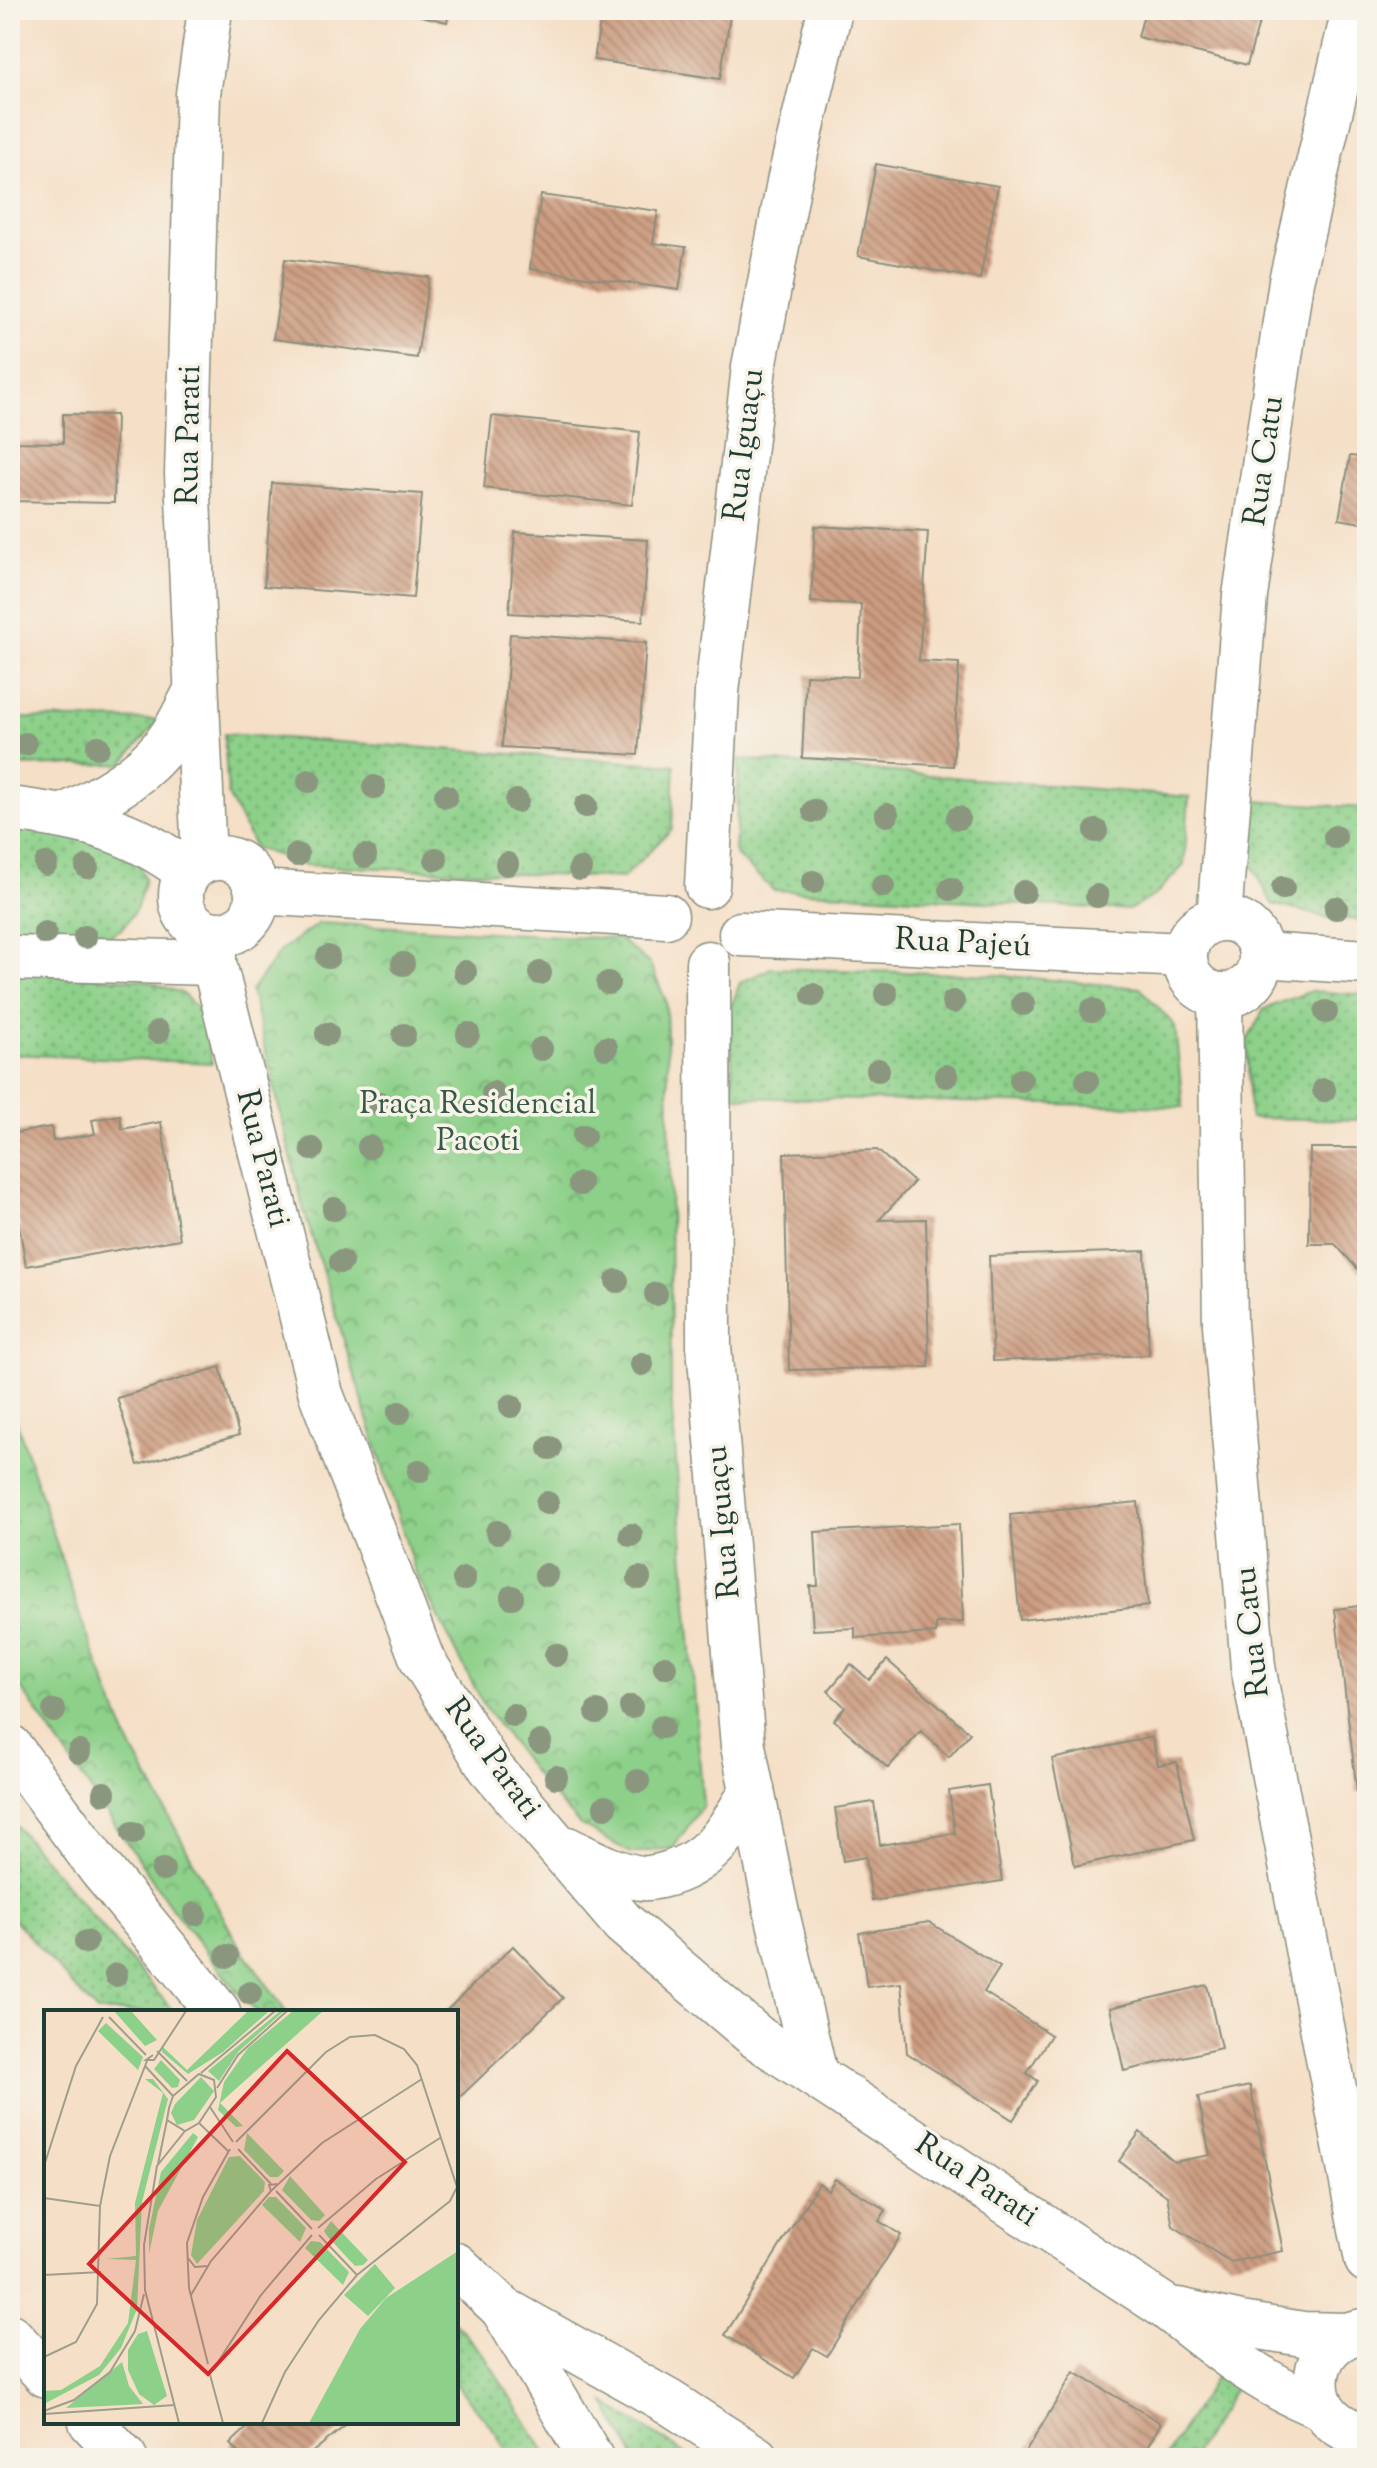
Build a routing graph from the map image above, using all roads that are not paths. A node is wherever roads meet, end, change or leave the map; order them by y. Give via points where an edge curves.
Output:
1 (210, 10) edge
2 (830, 10) edge
3 (1354, 10) edge
4 (196, 691) junction
5 (10, 809) edge
6 (64, 816) junction
7 (196, 866) junction
8 (707, 886) junction
9 (257, 892) junction
10 (666, 916) junction
11 (1219, 918) junction
12 (741, 934) junction
13 (214, 949) junction
14 (1185, 955) junction
15 (1262, 955) junction
16 (10, 958) edge
17 (1367, 962) edge
18 (708, 963) junction
19 (1220, 995) junction
20 (10, 1747) edge
21 (752, 1790) junction
22 (557, 1845) junction
23 (216, 2010) edge
24 (815, 2074) junction
25 (1367, 2260) edge
26 (458, 2267) edge
27 (1167, 2308) junction
28 (503, 2309) junction
29 (1358, 2333) edge
30 (10, 2336) edge
31 (44, 2373) edge
32 (1321, 2407) junction
33 (1367, 2434) edge
34 (591, 2458) edge
35 (756, 2458) edge

1 - 4 street, Rua Parati via 198,94 187,474
2 - 8 street, Rua Iguaçu via 789,182 754,367 717,692
3 - 11 street, Rua Catu via 1291,281 1245,596
4 - 6 street via 151,760 127,781
4 - 7 street, Rua Parati
5 - 6 street
6 - 7 street via 114,829
7 - 9 street via 228,858 248,871
7 - 13 street via 180,891 183,911
8 - 10 street via 674,900
8 - 12 street via 728,895 740,912
9 - 10 street
9 - 13 street via 246,924
10 - 18 street via 666,935 675,951 690,961
11 - 14 street via 1190,937
11 - 15 street via 1240,922 1255,935
12 - 14 street, Rua Pajeú
12 - 18 street via 723,958
13 - 16 street
13 - 22 street, Rua Parati via 321,1394 422,1659 490,1767
14 - 19 street via 1195,982
15 - 17 street
15 - 19 street via 1250,985
18 - 21 street, Rua Iguaçu via 709,1346 743,1746
19 - 25 street, Rua Catu via 1225,1325 1253,1667
20 - 23 street via 99,1867
21 - 22 street via 731,1828 708,1853 676,1872 645,1879 614,1872
21 - 24 street, Rua Iguaçu
22 - 24 street, Rua Parati via 623,1923 758,2038
24 - 27 street, Rua Parati
26 - 28 street
27 - 29 street, Rua Parati via 1303,2334
27 - 32 street, Rua Parati via 1258,2376
28 - 34 street
28 - 35 street via 669,2402
29 - 32 street via 1330,2347 1319,2365
30 - 31 street
32 - 33 street, Rua Parati via 1341,2428

